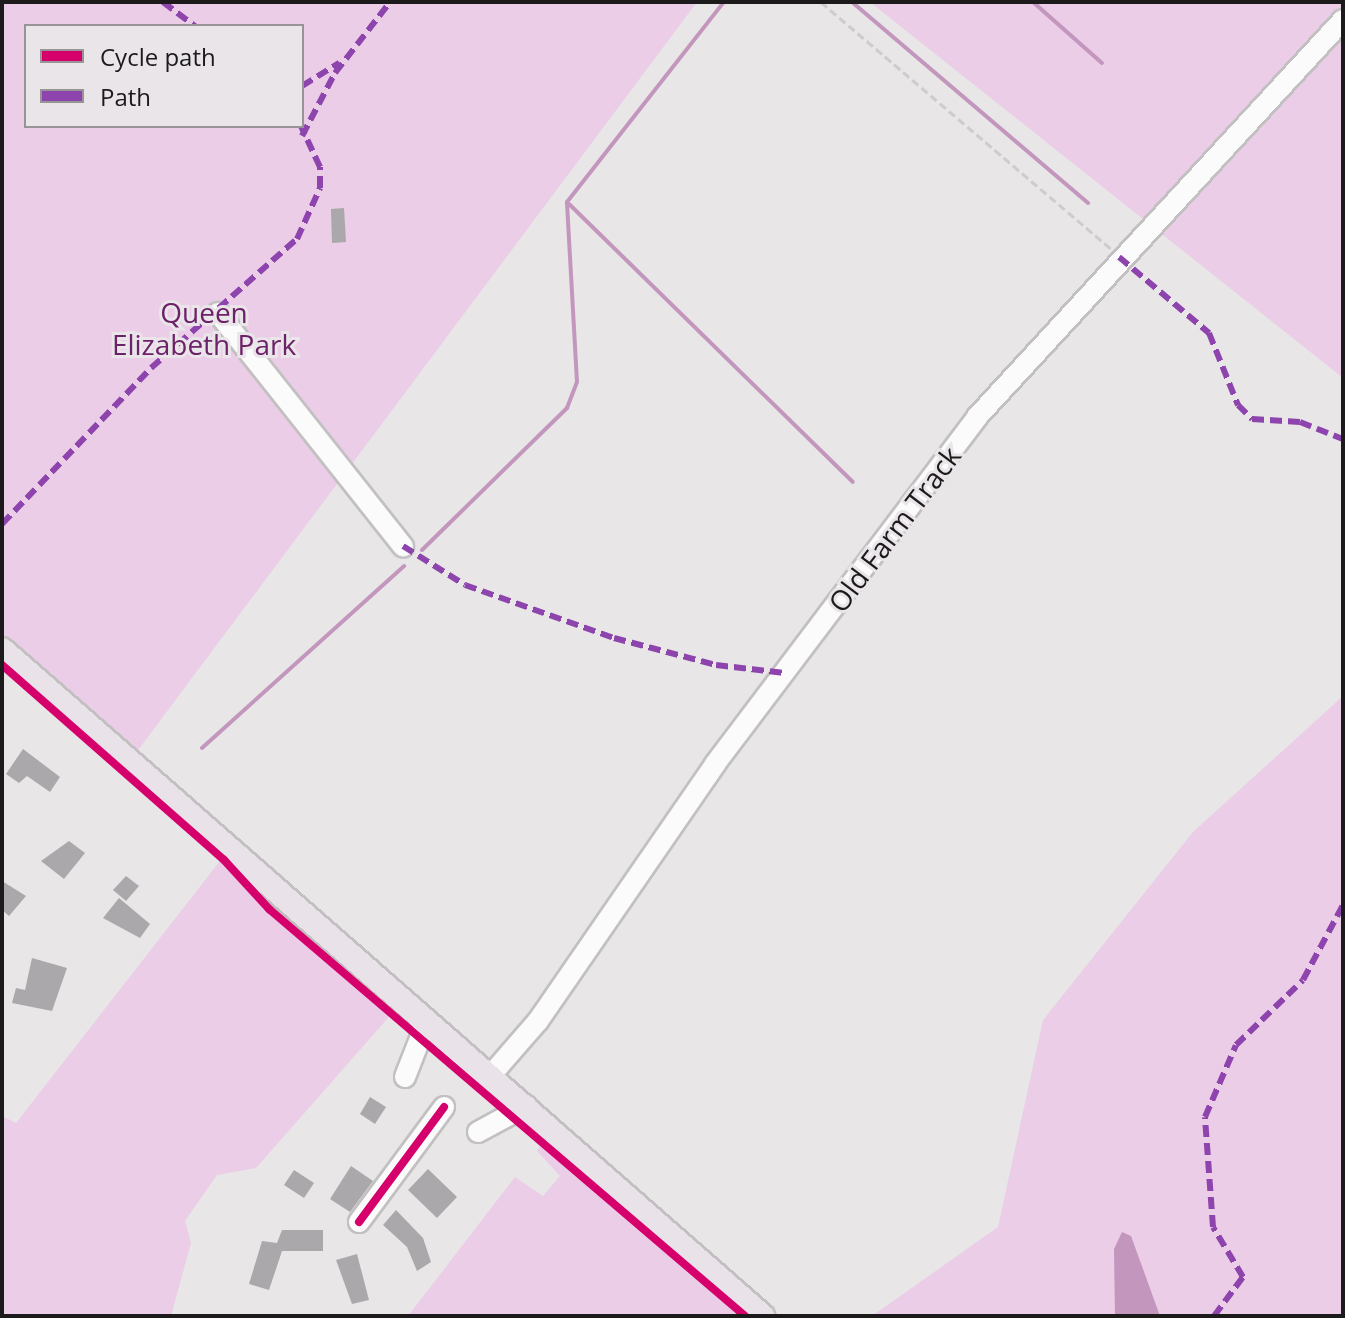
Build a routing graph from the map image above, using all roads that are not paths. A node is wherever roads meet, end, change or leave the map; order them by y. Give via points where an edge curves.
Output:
1 (1343, 20) edge
2 (218, 313) dead end
3 (403, 546) dead end
4 (2, 650) edge
5 (427, 1021) junction
6 (491, 1075) junction
7 (405, 1077) dead end
8 (526, 1106) junction
9 (444, 1107) dead end
10 (478, 1132) dead end
11 (359, 1222) dead end
12 (762, 1316) edge

1 - 6 street, Old Farm Track via 1119,257 977,417 715,764 538,1021
2 - 3 street
4 - 5 main road
5 - 6 main road
5 - 7 street
6 - 8 main road
8 - 10 street
8 - 12 main road
9 - 11 street

